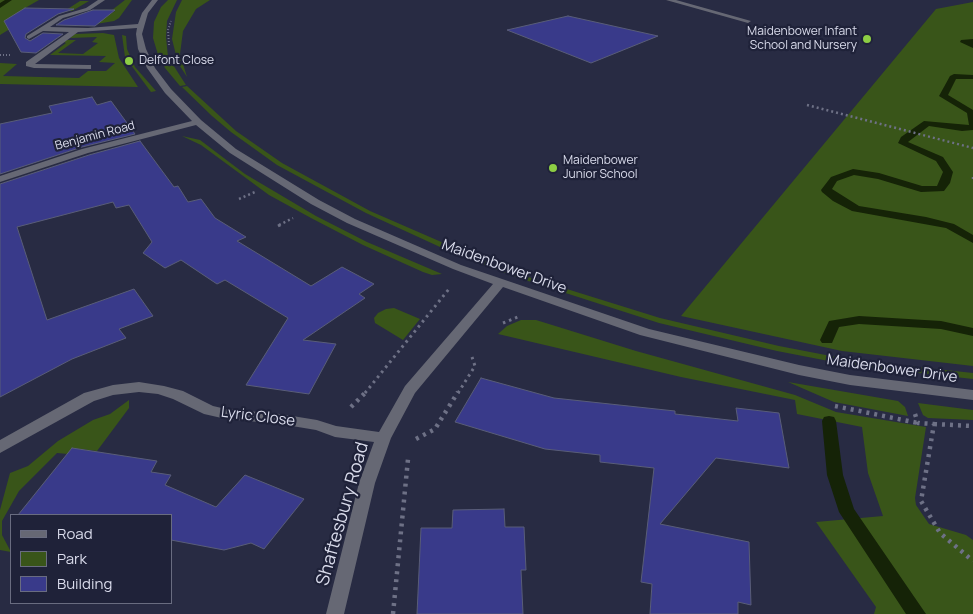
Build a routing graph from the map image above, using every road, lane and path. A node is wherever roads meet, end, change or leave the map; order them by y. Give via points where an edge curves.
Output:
1 (102, 0) edge
2 (154, 0) edge
3 (669, 0) edge
4 (172, 17) dead end
5 (748, 21) dead end
6 (140, 26) junction
7 (42, 29) junction
8 (76, 30) junction
9 (29, 37) dead end
10 (169, 48) dead end
11 (88, 67) dead end
12 (807, 105) dead end
13 (198, 122) junction
14 (973, 148) edge
15 (0, 179) edge
16 (258, 191) dead end
17 (239, 199) dead end
18 (299, 215) dead end
19 (278, 226) dead end
20 (456, 267) junction
21 (500, 283) junction
22 (521, 316) dead end
23 (499, 325) dead end
24 (471, 352) dead end
25 (907, 388) junction
26 (973, 395) edge
27 (934, 424) junction
28 (973, 426) edge
29 (335, 431) junction
30 (383, 438) junction
31 (413, 444) dead end
32 (0, 447) edge
33 (410, 450) dead end
34 (973, 561) edge
35 (335, 614) edge
36 (393, 614) edge

1 - 7 street
2 - 6 street
3 - 5 street
4 - 10 path via 168,30
6 - 8 street
6 - 13 street, Maidenbower Drive via 142,49 151,68
7 - 8 street
7 - 9 street
8 - 11 street via 29,64
12 - 14 path
13 - 15 street, Benjamin Road via 85,151
13 - 20 street, Maidenbower Drive via 233,151 315,202
16 - 17 path
18 - 19 path
20 - 21 street, Maidenbower Drive
20 - 29 path via 440,280 447,283 446,295 357,403 344,412
21 - 25 street, Maidenbower Drive via 645,332 735,356 850,380
21 - 30 street, Shaftesbury Road via 410,390
22 - 23 path
24 - 31 path via 475,366 435,429 417,438
25 - 26 street, Maidenbower Drive
25 - 27 path via 918,423
27 - 28 path
27 - 34 path via 921,501 940,533
29 - 30 street, Lyric Close
29 - 32 street, Lyric Close via 280,419 226,414 159,389 139,387 89,397
30 - 35 street, Shaftesbury Road via 367,483
33 - 36 path

